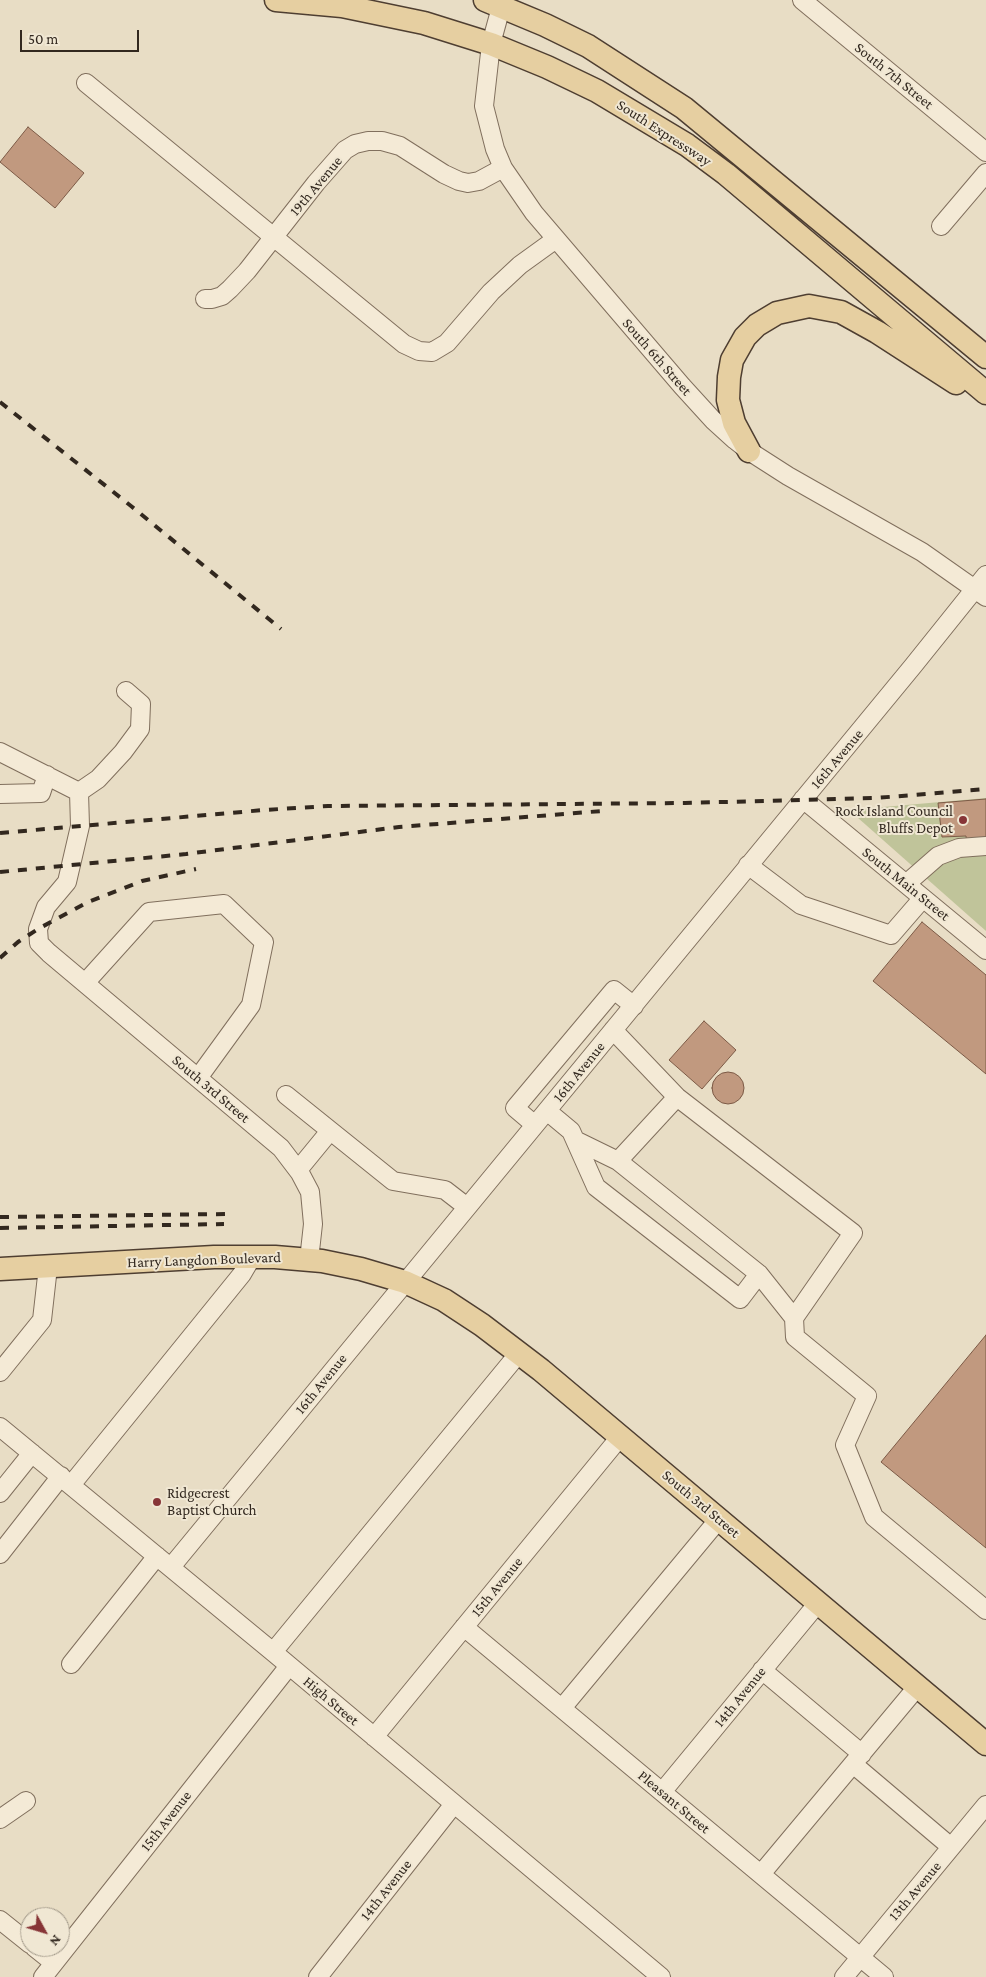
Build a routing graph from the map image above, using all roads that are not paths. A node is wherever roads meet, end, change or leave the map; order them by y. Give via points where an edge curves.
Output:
1 (276, 0) edge
2 (802, 0) edge
3 (497, 2) edge
4 (491, 44) junction
5 (86, 83) dead end
6 (986, 152) edge
7 (503, 168) junction
8 (986, 173) edge
9 (940, 226) dead end
10 (274, 236) junction
11 (556, 239) junction
12 (205, 299) dead end
13 (986, 357) edge
14 (986, 393) edge
15 (986, 402) edge
16 (749, 451) junction
17 (982, 587) edge
18 (126, 691) dead end
19 (0, 752) edge
20 (47, 775) junction
21 (79, 792) junction
22 (0, 794) edge
23 (803, 799) junction
24 (986, 846) edge
25 (748, 865) junction
26 (906, 884) junction
27 (923, 898) junction
28 (986, 950) edge
29 (85, 983) junction
30 (634, 1006) junction
31 (586, 1024) junction
32 (610, 1035) junction
33 (198, 1078) junction
34 (286, 1096) dead end
35 (677, 1097) junction
36 (547, 1111) junction
37 (535, 1126) junction
38 (330, 1130) junction
39 (575, 1140) junction
40 (618, 1161) junction
41 (298, 1170) junction
42 (467, 1208) junction
43 (252, 1257) junction
44 (308, 1260) junction
45 (48, 1267) junction
46 (0, 1269) edge
47 (759, 1274) junction
48 (405, 1282) junction
49 (794, 1318) junction
50 (519, 1353) junction
51 (0, 1372) edge
52 (0, 1427) edge
53 (620, 1437) junction
54 (32, 1453) junction
55 (66, 1480) junction
56 (0, 1494) edge
57 (719, 1519) junction
58 (0, 1554) edge
59 (164, 1561) junction
60 (818, 1603) junction
61 (986, 1610) edge
62 (464, 1626) junction
63 (273, 1652) junction
64 (71, 1664) dead end
65 (289, 1666) junction
66 (762, 1670) junction
67 (918, 1686) junction
68 (562, 1708) junction
69 (374, 1737) junction
70 (986, 1744) edge
71 (858, 1759) junction
72 (662, 1792) junction
73 (26, 1801) dead end
74 (454, 1804) junction
75 (986, 1805) edge
76 (0, 1819) edge
77 (951, 1847) junction
78 (761, 1874) junction
79 (0, 1920) edge
80 (20, 1936) edge
81 (46, 1957) edge
82 (860, 1957) junction
83 (54, 1963) junction
84 (43, 1977) edge
85 (318, 1977) edge
86 (661, 1977) edge
87 (844, 1977) edge
88 (884, 1977) edge

1 - 4 main road, South Expressway via 368,11 424,23
2 - 6 street, South 7th Street
3 - 4 street, South 6th Street
3 - 13 main road, South Expressway via 588,46 684,108
4 - 7 street, South 6th Street via 484,106
4 - 14 main road, South Expressway via 597,91 687,145 777,215
5 - 10 street
7 - 10 street, 19th Avenue via 468,183 458,181 400,146 382,141 355,144 345,150
7 - 11 street, South 6th Street
8 - 9 street
10 - 11 street via 404,344 418,351 432,352 447,343 491,292 520,265
10 - 12 street, 19th Avenue via 230,289 222,296
11 - 16 street, South 6th Street via 697,404
15 - 16 main road via 841,312 809,306 791,309 768,317 757,325 745,337 732,360 728,400 734,423
16 - 17 street, South 6th Street
17 - 23 street, 16th Avenue
18 - 21 street via 141,704 140,729 98,779
19 - 20 street
20 - 21 street
20 - 22 street via 41,793
21 - 29 street, South 3rd Street via 80,826 67,882 46,907 38,929 39,942
23 - 25 street, 16th Avenue
23 - 26 street, South Main Street
24 - 26 street via 959,848 938,856
25 - 27 street via 800,905 891,935
25 - 30 street, 16th Avenue
26 - 27 street, South Main Street
27 - 28 street, South Main Street
29 - 33 street, South 3rd Street
29 - 33 street via 149,912 224,904 264,942 251,1004
30 - 31 street via 614,990
30 - 32 street, 16th Avenue
31 - 32 street
31 - 37 street via 515,1108
32 - 35 street
32 - 36 street, 16th Avenue
33 - 41 street, South 3rd Street via 281,1148
34 - 38 street
35 - 40 street
35 - 49 street via 853,1233
36 - 37 street, 16th Avenue
36 - 39 street via 571,1132
37 - 42 street, 16th Avenue
38 - 41 street
38 - 42 street via 393,1181 445,1190
39 - 40 street
39 - 47 street via 596,1187 740,1299
40 - 47 street
41 - 44 street, South 3rd Street via 310,1192 312,1208
42 - 48 street, 16th Avenue
43 - 44 main road, Harry Langdon Boulevard
43 - 45 main road, Harry Langdon Boulevard
43 - 55 street via 242,1274
44 - 48 main road, Harry Langdon Boulevard via 361,1269
45 - 46 main road, Harry Langdon Boulevard
45 - 51 street via 42,1320
47 - 49 street
48 - 50 main road, South 3rd Street via 444,1300
48 - 59 street, 16th Avenue
49 - 61 street via 795,1337 867,1396 845,1445 874,1517
50 - 53 main road, South 3rd Street
50 - 63 street
52 - 54 street, High Street
53 - 57 main road, South 3rd Street
53 - 62 street, 15th Avenue
54 - 55 street, High Street
54 - 56 street
55 - 58 street
55 - 59 street, High Street
57 - 60 main road, South 3rd Street
57 - 68 street
59 - 63 street, High Street
59 - 64 street, 16th Avenue
60 - 66 street, 14th Avenue
60 - 67 main road, South 3rd Street
62 - 68 street, Pleasant Street
62 - 69 street, 15th Avenue
63 - 65 street, High Street
65 - 69 street, High Street
65 - 83 street, 15th Avenue
66 - 71 street
66 - 72 street, 14th Avenue
67 - 70 main road, South 3rd Street
67 - 71 street
68 - 72 street, Pleasant Street
69 - 74 street, High Street
71 - 77 street
71 - 78 street
72 - 78 street, Pleasant Street
73 - 76 street
74 - 85 street, 14th Avenue
74 - 86 street, High Street
75 - 77 street, 13th Avenue
77 - 82 street, 13th Avenue
78 - 82 street, Pleasant Street
79 - 80 street
81 - 83 street
82 - 87 street, 13th Avenue
82 - 88 street, Pleasant Street
83 - 84 street, 15th Avenue

